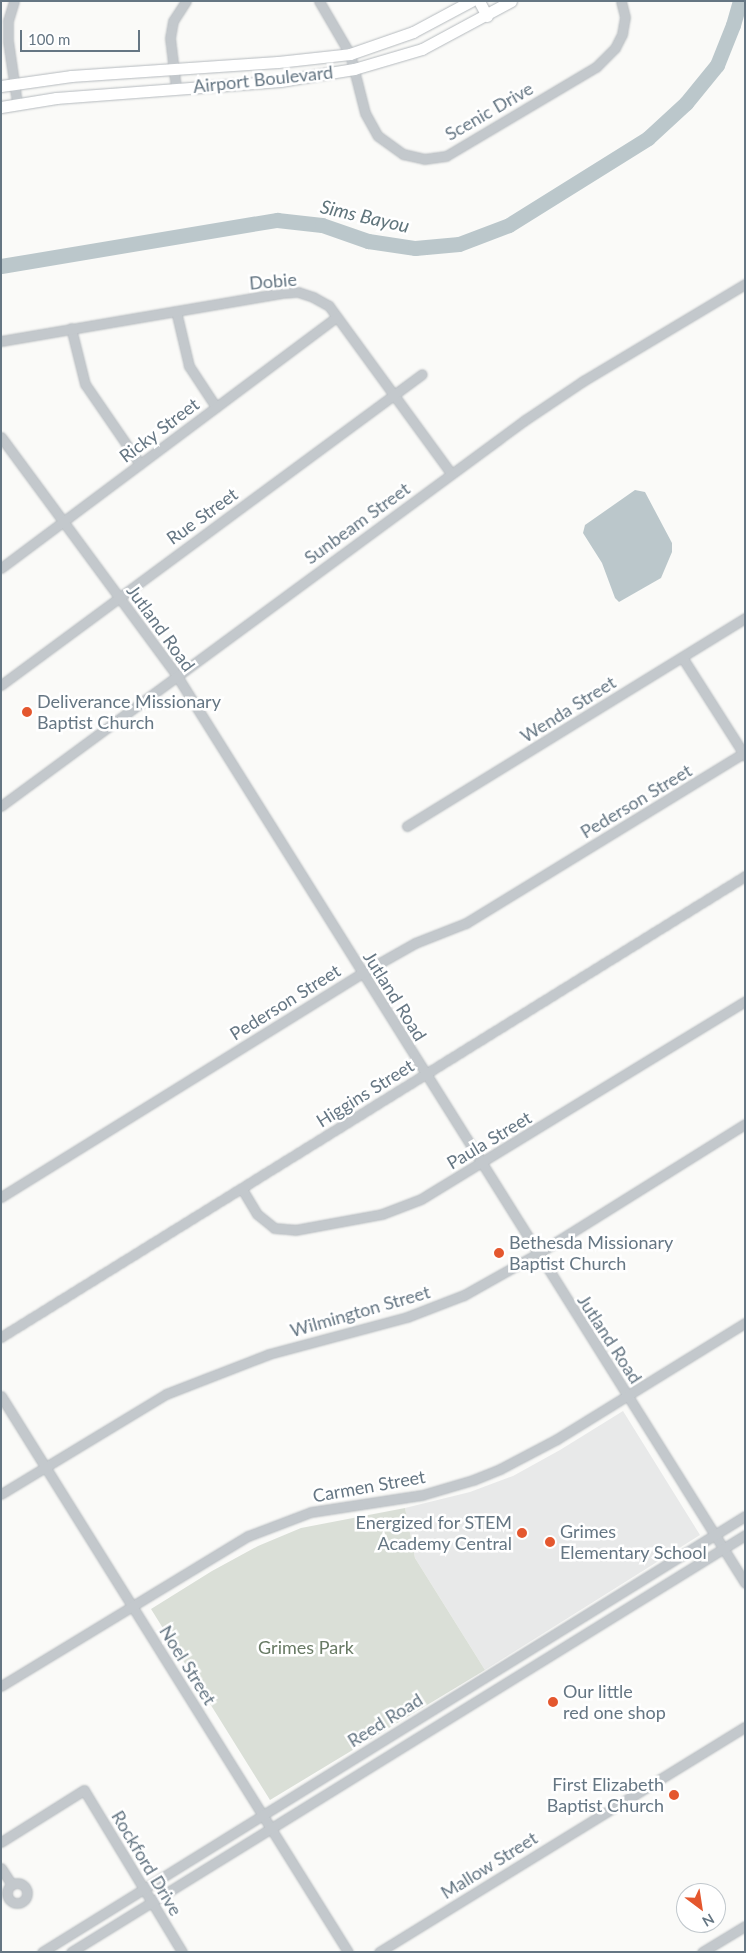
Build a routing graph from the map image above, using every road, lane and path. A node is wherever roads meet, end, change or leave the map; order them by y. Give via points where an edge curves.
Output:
1 (14, 1) edge
2 (186, 1) edge
3 (318, 1) edge
4 (471, 1) edge
5 (479, 1) edge
6 (511, 1) edge
7 (621, 1) edge
8 (487, 16) junction
9 (350, 54) junction
10 (354, 69) junction
11 (174, 70) junction
12 (13, 83) junction
13 (1, 86) edge
14 (176, 88) junction
15 (17, 103) junction
16 (1, 107) edge
17 (745, 284) edge
18 (176, 311) junction
19 (337, 317) junction
20 (71, 328) junction
21 (1, 341) edge
22 (422, 374) dead end
23 (394, 394) junction
24 (216, 407) junction
25 (3, 443) edge
26 (140, 464) junction
27 (451, 473) junction
28 (64, 522) junction
29 (1, 568) edge
30 (118, 598) junction
31 (745, 618) edge
32 (682, 657) junction
33 (177, 676) junction
34 (1, 685) edge
35 (744, 754) edge
36 (1, 806) edge
37 (408, 826) dead end
38 (745, 876) edge
39 (362, 973) junction
40 (745, 1001) edge
41 (425, 1075) junction
42 (745, 1124) edge
43 (482, 1164) junction
44 (242, 1189) junction
45 (1, 1197) edge
46 (537, 1254) junction
47 (745, 1323) edge
48 (1, 1337) edge
49 (1, 1396) edge
50 (627, 1396) junction
51 (45, 1467) junction
52 (1, 1494) edge
53 (745, 1516) edge
54 (715, 1535) junction
55 (745, 1535) edge
56 (723, 1548) junction
57 (745, 1583) edge
58 (132, 1605) junction
59 (598, 1609) junction
60 (605, 1620) junction
61 (506, 1664) junction
62 (514, 1677) junction
63 (1, 1686) edge
64 (745, 1726) edge
65 (376, 1745) junction
66 (382, 1757) junction
67 (262, 1815) junction
68 (271, 1828) junction
69 (1, 1842) edge
70 (1, 1868) edge
71 (12, 1885) dead end
72 (144, 1889) junction
73 (152, 1902) junction
74 (745, 1926) edge
75 (42, 1952) edge
76 (71, 1952) edge
77 (182, 1952) edge
78 (348, 1952) edge
79 (379, 1952) edge
80 (702, 1952) edge

1 - 12 street via 8,21
2 - 11 street via 174,21 170,38
3 - 9 street, Scenic Drive
4 - 9 main road, Airport Boulevard via 413,32
5 - 8 main road
6 - 8 main road, Airport Boulevard
7 - 10 street, Scenic Drive via 625,17 622,34 615,48 596,67 446,156 424,159 403,154 378,136 365,113
8 - 10 main road, Airport Boulevard via 422,49
9 - 10 street, Scenic Drive
9 - 11 main road, Airport Boulevard
10 - 14 main road, Airport Boulevard via 280,81
11 - 12 main road, Airport Boulevard
11 - 14 street
12 - 13 main road, Airport Boulevard
12 - 15 street
14 - 15 main road, Airport Boulevard
15 - 16 main road, Airport Boulevard
17 - 27 street, Sunbeam Street via 583,381
18 - 19 street, Dobie via 298,292 313,296 329,306
18 - 20 street, Dobie
18 - 24 street via 189,366
19 - 23 street, Dobie
19 - 24 street, Ricky Street
20 - 21 street, Dobie
20 - 26 street via 85,384
22 - 23 street, Rue Street
23 - 27 street, Dobie
23 - 30 street, Rue Street
24 - 26 street, Ricky Street
25 - 28 street, Jutland Road
26 - 28 street, Ricky Street
27 - 33 street, Sunbeam Street
28 - 29 street, Ricky Street
28 - 30 street, Jutland Road
30 - 33 street, Jutland Road
30 - 34 street, Rue Street
31 - 32 street, Wenda Street
32 - 35 street
32 - 37 street, Wenda Street
33 - 36 street, Sunbeam Street
33 - 39 street, Jutland Road
35 - 39 street, Pederson Street via 466,923 415,943
38 - 41 street, Higgins Street
39 - 41 street, Jutland Road
39 - 45 street, Pederson Street
40 - 43 street, Paula Street
41 - 43 street, Jutland Road
41 - 44 street, Higgins Street
42 - 46 street, Wilmington Street
43 - 44 street, Paula Street via 421,1199 382,1214 295,1230 274,1228 257,1214
43 - 46 street, Jutland Road
44 - 48 street, Higgins Street
46 - 50 street, Jutland Road
46 - 51 street, Wilmington Street via 464,1295 407,1317 269,1354 166,1394
47 - 50 street, Carmen Street
49 - 51 street, Noel Street
50 - 54 street, Jutland Road
50 - 58 street, Carmen Street via 557,1439 473,1480 422,1494 311,1512 248,1536
51 - 52 street, Wilmington Street
51 - 58 street, Noel Street
53 - 54 street, Reed Road
54 - 56 street, Jutland Road
54 - 59 street, Reed Road
55 - 56 street, Reed Road
56 - 57 street, Jutland Road
56 - 60 street, Reed Road
58 - 63 street, Carmen Street
58 - 67 street, Noel Street
59 - 60 street
59 - 61 street, Reed Road
60 - 62 street, Reed Road
61 - 62 street
61 - 65 street, Reed Road
62 - 66 street, Reed Road
64 - 79 street, Mallow Street
65 - 66 street
65 - 67 street, Reed Road
66 - 68 street, Reed Road
67 - 68 street, Noel Street
67 - 72 street, Reed Road
68 - 73 street, Reed Road
68 - 78 street, Noel Street
69 - 72 street, Rockford Drive via 84,1790
70 - 71 street
72 - 73 street, Rockford Drive
72 - 75 street, Reed Road
73 - 76 street, Reed Road
73 - 77 street, Rockford Drive
74 - 80 street

